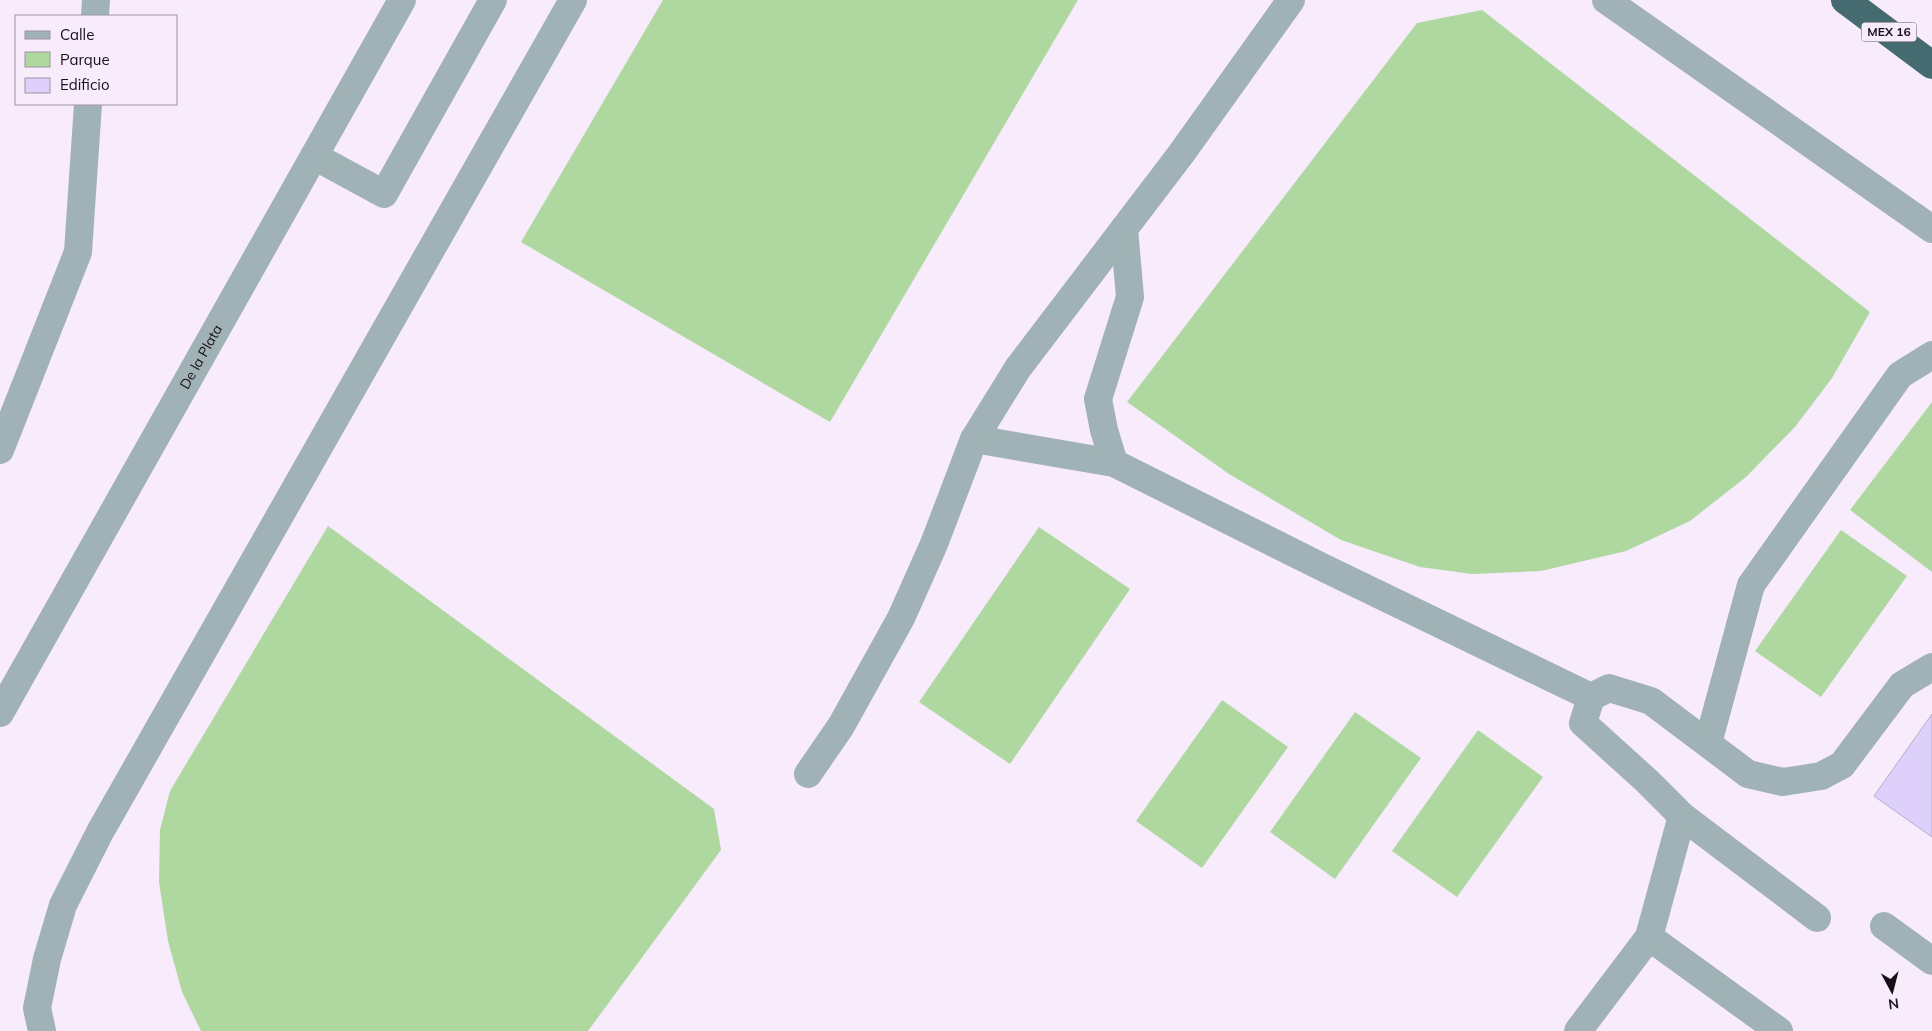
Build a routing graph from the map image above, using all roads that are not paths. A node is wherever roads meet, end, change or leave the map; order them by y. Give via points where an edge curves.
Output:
1 (96, 0) edge
2 (402, 0) edge
3 (493, 0) edge
4 (573, 0) edge
5 (1291, 0) edge
6 (1606, 0) edge
7 (1845, 0) edge
8 (95, 15) edge
9 (1932, 65) edge
10 (88, 105) edge
11 (314, 156) junction
12 (1124, 229) junction
13 (1932, 229) edge
14 (1932, 355) edge
15 (974, 439) junction
16 (0, 450) edge
17 (1114, 463) junction
18 (1932, 667) edge
19 (1591, 697) junction
20 (0, 713) edge
21 (1708, 744) junction
22 (808, 774) dead end
23 (1682, 816) junction
24 (1817, 918) dead end
25 (1884, 926) dead end
26 (1649, 937) junction
27 (1932, 961) edge
28 (42, 1031) edge
29 (1578, 1031) edge
30 (1779, 1031) edge

1 - 8 street
2 - 11 street, De la Plata
3 - 11 street via 384,194
4 - 28 street via 100,832 63,905 47,959 37,1008
5 - 12 street
6 - 13 street
7 - 9 highway, MEX 16
10 - 16 street via 78,252
11 - 20 street, De la Plata
12 - 15 street via 1018,368
12 - 17 street via 1130,297 1098,399
14 - 21 street via 1900,375 1751,584
15 - 17 street
15 - 22 street via 934,544 901,618 841,726
17 - 19 street
18 - 21 street via 1902,685 1842,765 1821,776 1783,782 1748,774
19 - 21 street via 1609,688 1651,701
19 - 23 street via 1583,722
23 - 24 street
23 - 26 street
25 - 27 street
26 - 29 street
26 - 30 street

